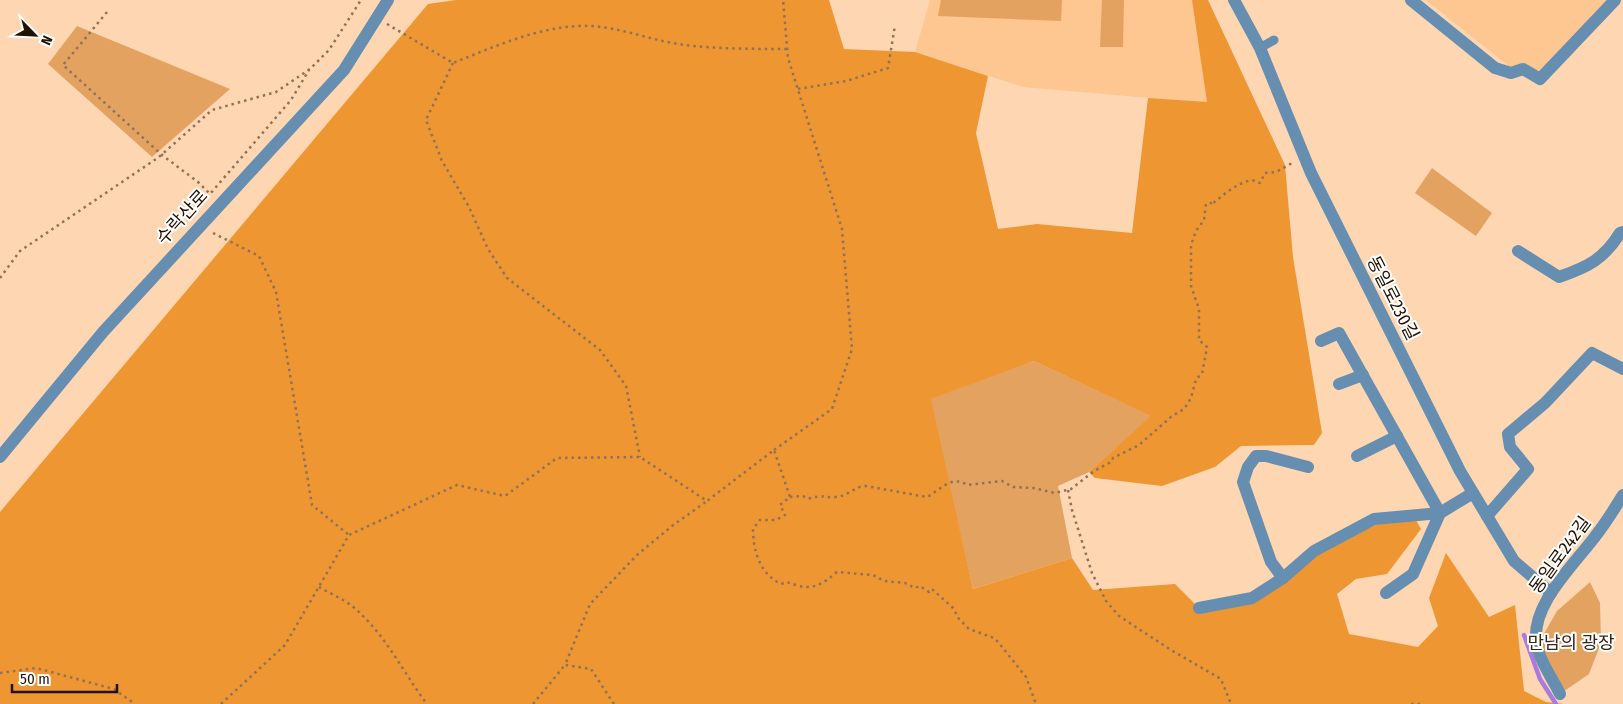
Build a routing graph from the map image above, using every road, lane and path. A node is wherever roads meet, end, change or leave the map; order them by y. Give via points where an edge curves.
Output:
1 (361, 0) edge
2 (388, 0) edge
3 (783, 0) edge
4 (1234, 0) edge
5 (1411, 0) edge
6 (1615, 0) edge
7 (107, 12) dead end
8 (377, 18) junction
9 (895, 24) dead end
10 (1274, 40) dead end
11 (1260, 48) junction
12 (787, 49) junction
13 (452, 63) junction
14 (310, 69) junction
15 (798, 89) junction
16 (162, 155) junction
17 (1305, 161) junction
18 (198, 226) junction
19 (1622, 231) edge
20 (1518, 252) dead end
21 (0, 278) edge
22 (1321, 341) dead end
23 (1623, 369) edge
24 (1363, 375) junction
25 (1339, 384) dead end
26 (1397, 436) junction
27 (774, 450) junction
28 (1357, 456) dead end
29 (0, 457) edge
30 (640, 457) junction
31 (1308, 467) dead end
32 (1068, 490) junction
33 (1474, 493) junction
34 (1623, 495) edge
35 (790, 497) junction
36 (707, 501) junction
37 (1440, 513) junction
38 (1487, 516) junction
39 (349, 535) junction
40 (1283, 578) junction
41 (319, 587) junction
42 (1386, 593) dead end
43 (1550, 593) junction
44 (1199, 608) dead end
45 (565, 665) junction
46 (0, 672) edge
47 (1560, 694) dead end
48 (135, 704) edge
49 (221, 704) edge
50 (428, 704) edge
51 (533, 704) edge
52 (614, 704) edge
53 (1036, 704) edge
54 (1231, 704) edge
55 (1411, 704) edge
56 (1424, 704) edge

1 - 14 path via 329,50
2 - 8 street, 수락산로
3 - 12 path
4 - 11 street, 동일로230길
5 - 6 street via 1495,68 1511,73 1523,69 1540,79
7 - 16 path via 63,64
8 - 13 path
8 - 18 street, 수락산로 via 344,70
9 - 15 path via 888,68 846,81
10 - 11 lane
11 - 17 street, 동일로230길
12 - 13 path via 683,45 591,26 544,31
12 - 15 path
13 - 30 path via 426,120 442,161 469,207 488,249 507,278 600,350 626,386
14 - 16 path via 276,92 212,110
14 - 16 path via 291,100 210,194
15 - 27 path via 842,229 852,349 832,409
16 - 21 path via 20,251
17 - 32 path via 1265,173 1260,183 1252,180 1236,185 1211,205 1206,204 1205,218 1191,245 1190,271 1199,309 1199,340 1207,347 1207,354 1191,398 1184,409 1139,445 1125,450
17 - 33 street, 동일로230길
18 - 29 street, 수락산로 via 103,332
18 - 39 path via 259,256 276,292 312,506
19 - 20 street via 1609,251 1580,270 1559,277
22 - 24 street via 1340,333
23 - 38 street via 1592,353 1545,403 1508,434 1510,447 1528,469
24 - 25 street
24 - 26 street
26 - 28 street
26 - 37 street
27 - 35 path
27 - 36 path
30 - 36 path
30 - 39 path via 557,458 505,496 457,485
31 - 40 street via 1256,456 1248,467 1244,482 1271,562
32 - 35 path via 1055,493 1013,487 1002,481 967,485 962,482 945,483 927,497 858,486 836,497 822,494 808,500 803,496
32 - 54 path via 1092,573 1106,601 1119,616 1221,678
33 - 37 street
33 - 38 street, 동일로230길
34 - 43 street, 동일로242길 via 1598,533
35 - 53 path via 780,505 785,515 776,520 760,520 753,529 758,562 776,581 810,588 823,584 837,572 873,575 884,581 905,583 915,588 920,586 929,592 932,588 969,629 1000,643 1026,677
36 - 45 path via 637,555 590,604
37 - 40 street via 1374,519 1314,551
37 - 42 street via 1412,574
38 - 43 street, 동일로230길 via 1514,561
39 - 41 path
40 - 44 street via 1252,598
41 - 49 path via 285,645
41 - 50 path via 352,606 388,644
43 - 47 street, 동일로242길 via 1536,629 1537,646
45 - 51 path
45 - 52 path via 591,669
46 - 48 path via 36,668 114,689
55 - 56 path

